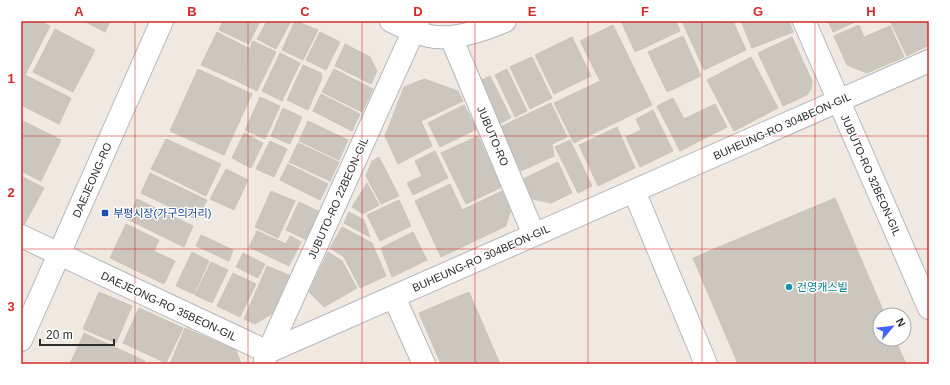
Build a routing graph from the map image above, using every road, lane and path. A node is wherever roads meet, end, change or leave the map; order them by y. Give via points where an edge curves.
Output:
1 (162, 21) edge
2 (391, 21) edge
3 (505, 21) edge
4 (804, 21) edge
5 (415, 26) edge
6 (451, 37) junction
7 (929, 61) edge
8 (839, 101) junction
9 (634, 191) junction
10 (534, 235) junction
11 (21, 236) edge
12 (59, 254) junction
13 (394, 297) junction
14 (929, 308) edge
15 (21, 340) edge
16 (266, 360) edge
17 (424, 364) edge
18 (706, 364) edge

1 - 12 street, DAEJEONG-RO
2 - 5 street
3 - 6 street via 489,28
4 - 8 street, JUBUTO-RO 32BEON-GIL
5 - 6 street via 430,36
5 - 16 street, JUBUTO-RO 22BEON-GIL
6 - 10 street, JUBUTO-RO
7 - 8 street, BUHEUNG-RO 304BEON-GIL
8 - 9 street, BUHEUNG-RO 304BEON-GIL
8 - 14 street, JUBUTO-RO 32BEON-GIL
9 - 10 street, BUHEUNG-RO 304BEON-GIL
9 - 18 street
10 - 13 street, BUHEUNG-RO 304BEON-GIL
11 - 12 street, DAEJEONG-RO 35BEON-GIL
12 - 15 street, DAEJEONG-RO
12 - 16 street, DAEJEONG-RO 35BEON-GIL
13 - 16 street, BUHEUNG-RO 304BEON-GIL
13 - 17 street

